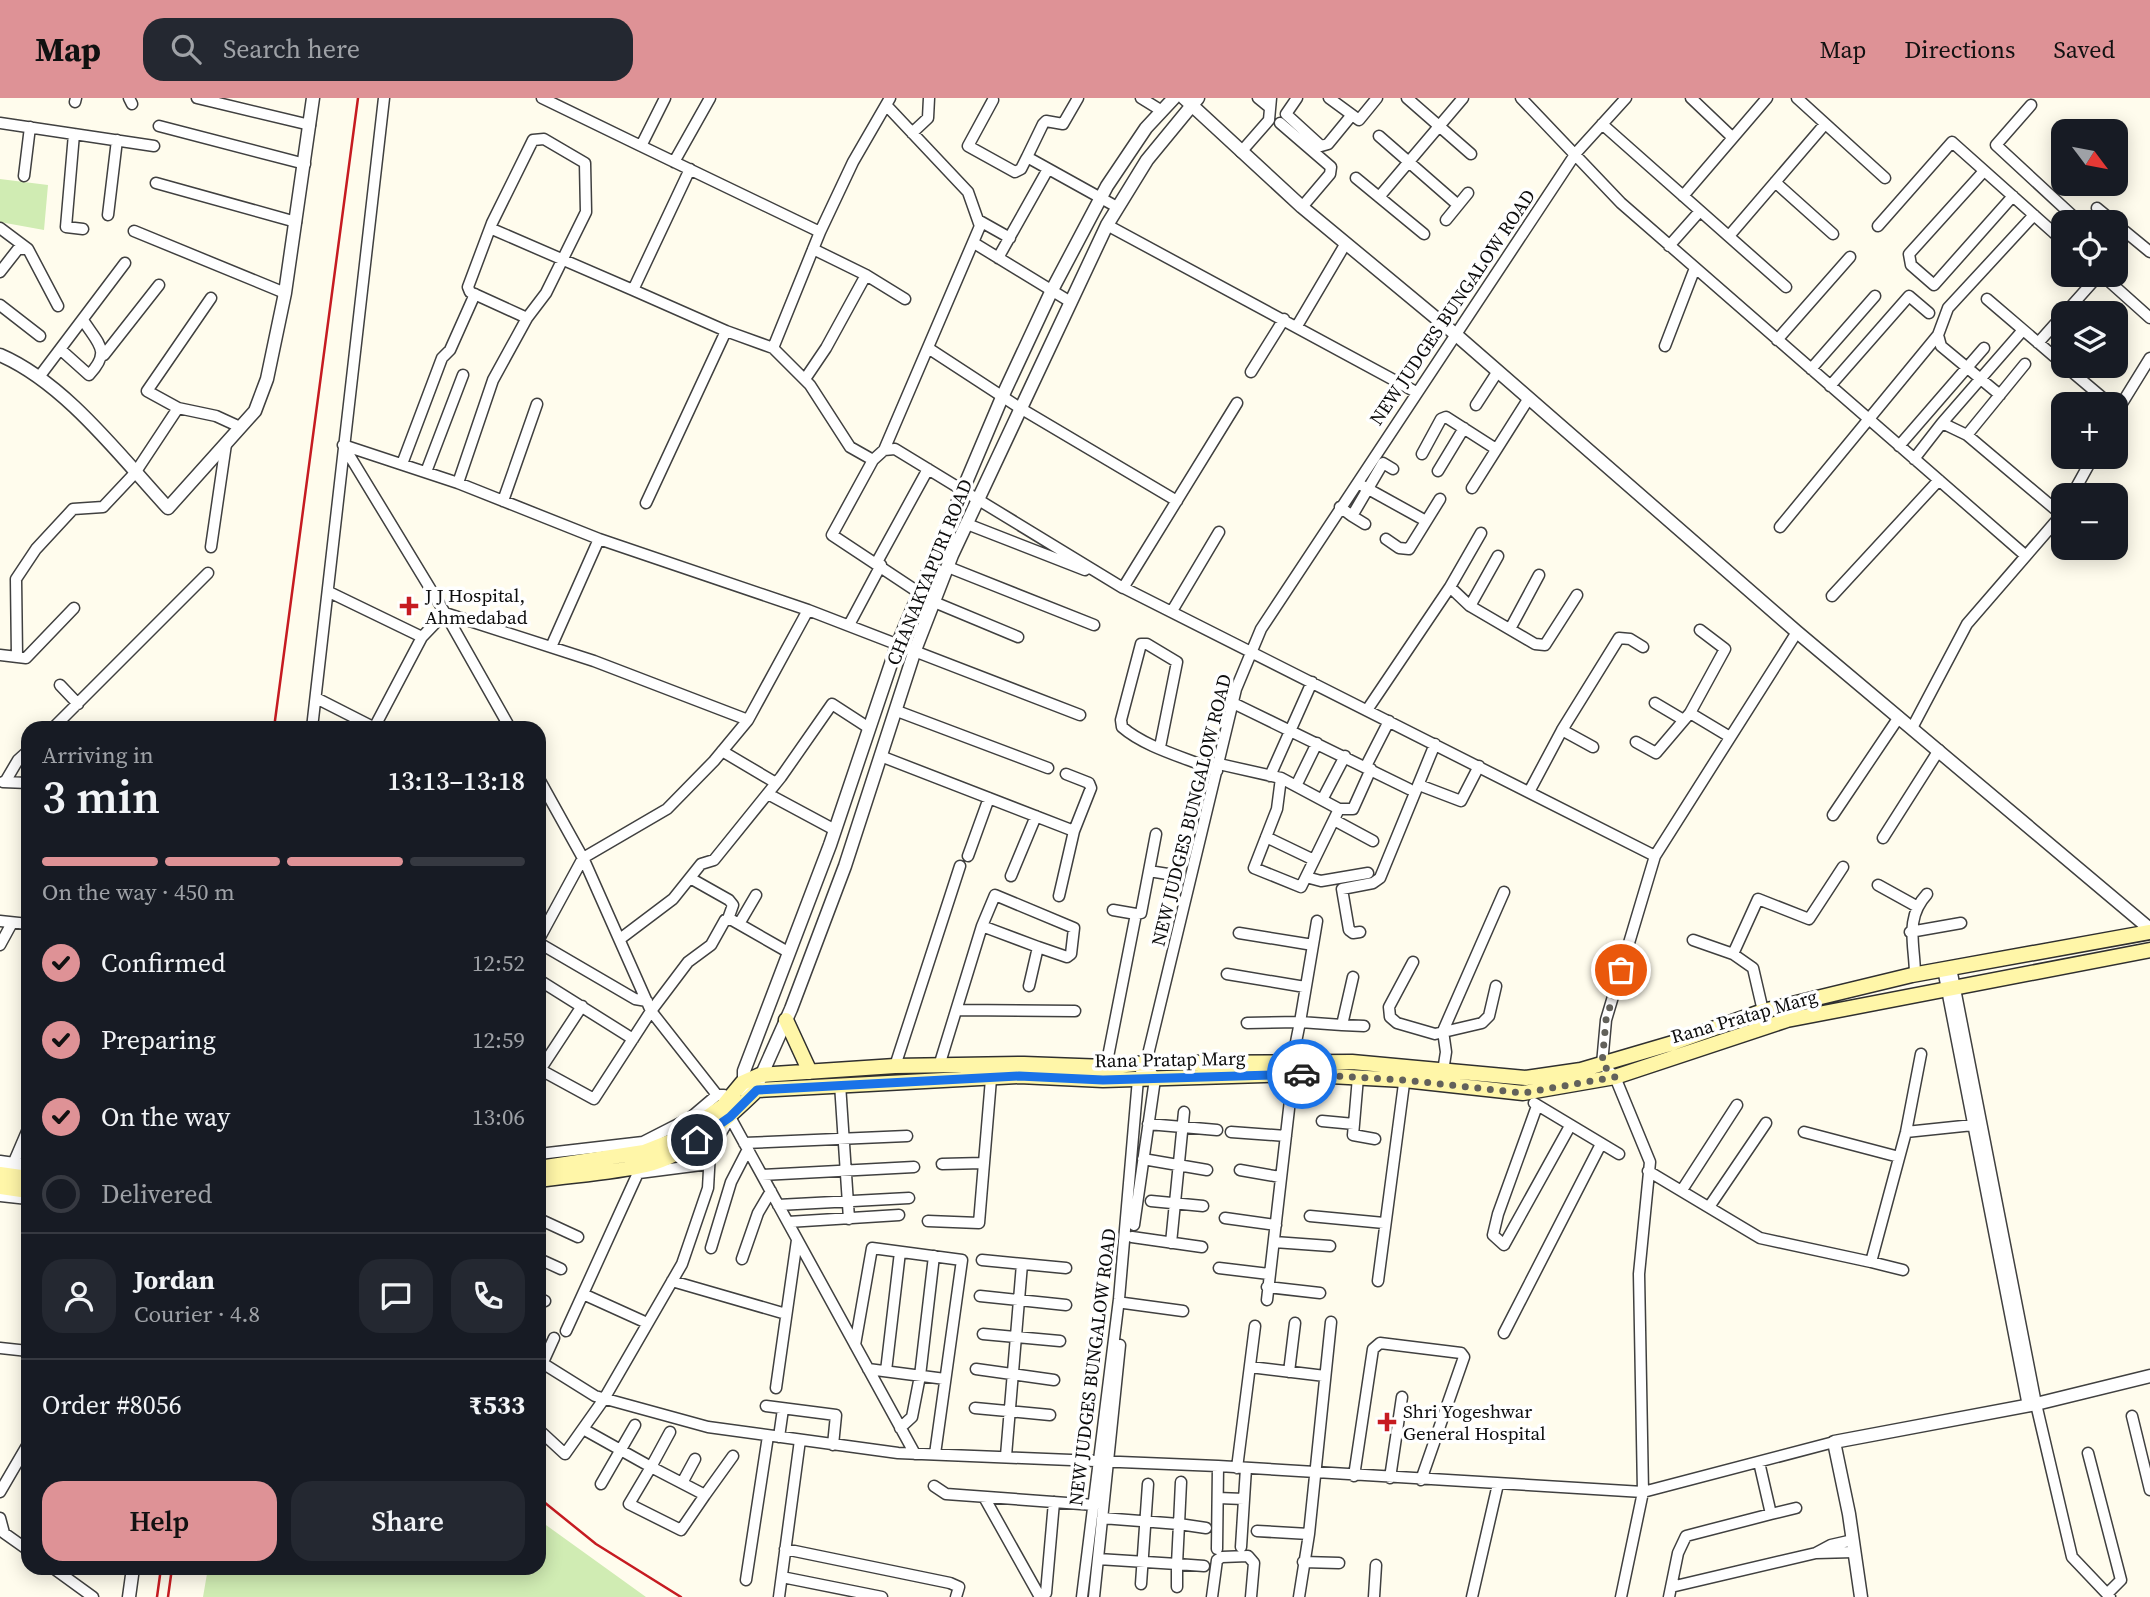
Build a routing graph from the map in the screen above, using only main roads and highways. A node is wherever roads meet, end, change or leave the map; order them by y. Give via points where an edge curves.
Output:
1 (2150, 931) edge
2 (2150, 950) edge
3 (786, 1020) road end
4 (1293, 1068) junction
5 (810, 1072) junction
6 (1405, 1073) junction
7 (725, 1103) junction
8 (546, 1167) edge
9 (0, 1174) edge
10 (21, 1177) edge
11 (546, 1179) edge
12 (0, 1187) edge
13 (21, 1190) edge

1 - 6 main road, Rana Pratap Marg via 1915,975 1763,1011 1602,1064 1526,1079 1443,1071
2 - 6 main road, Rana Pratap Marg via 1787,1020 1615,1077 1523,1093
3 - 5 main road
4 - 5 main road, Rana Pratap Marg via 1146,1063 1106,1068 895,1066
4 - 6 main road, Rana Pratap Marg
4 - 6 main road, Rana Pratap Marg via 1358,1077
4 - 7 main road, Rana Pratap Marg via 1155,1079 1019,1076 840,1084
5 - 7 main road, Rana Pratap Marg via 760,1075 742,1083
7 - 8 main road via 677,1139 644,1152
7 - 11 main road via 711,1130 683,1150 647,1164
9 - 10 main road
12 - 13 main road

